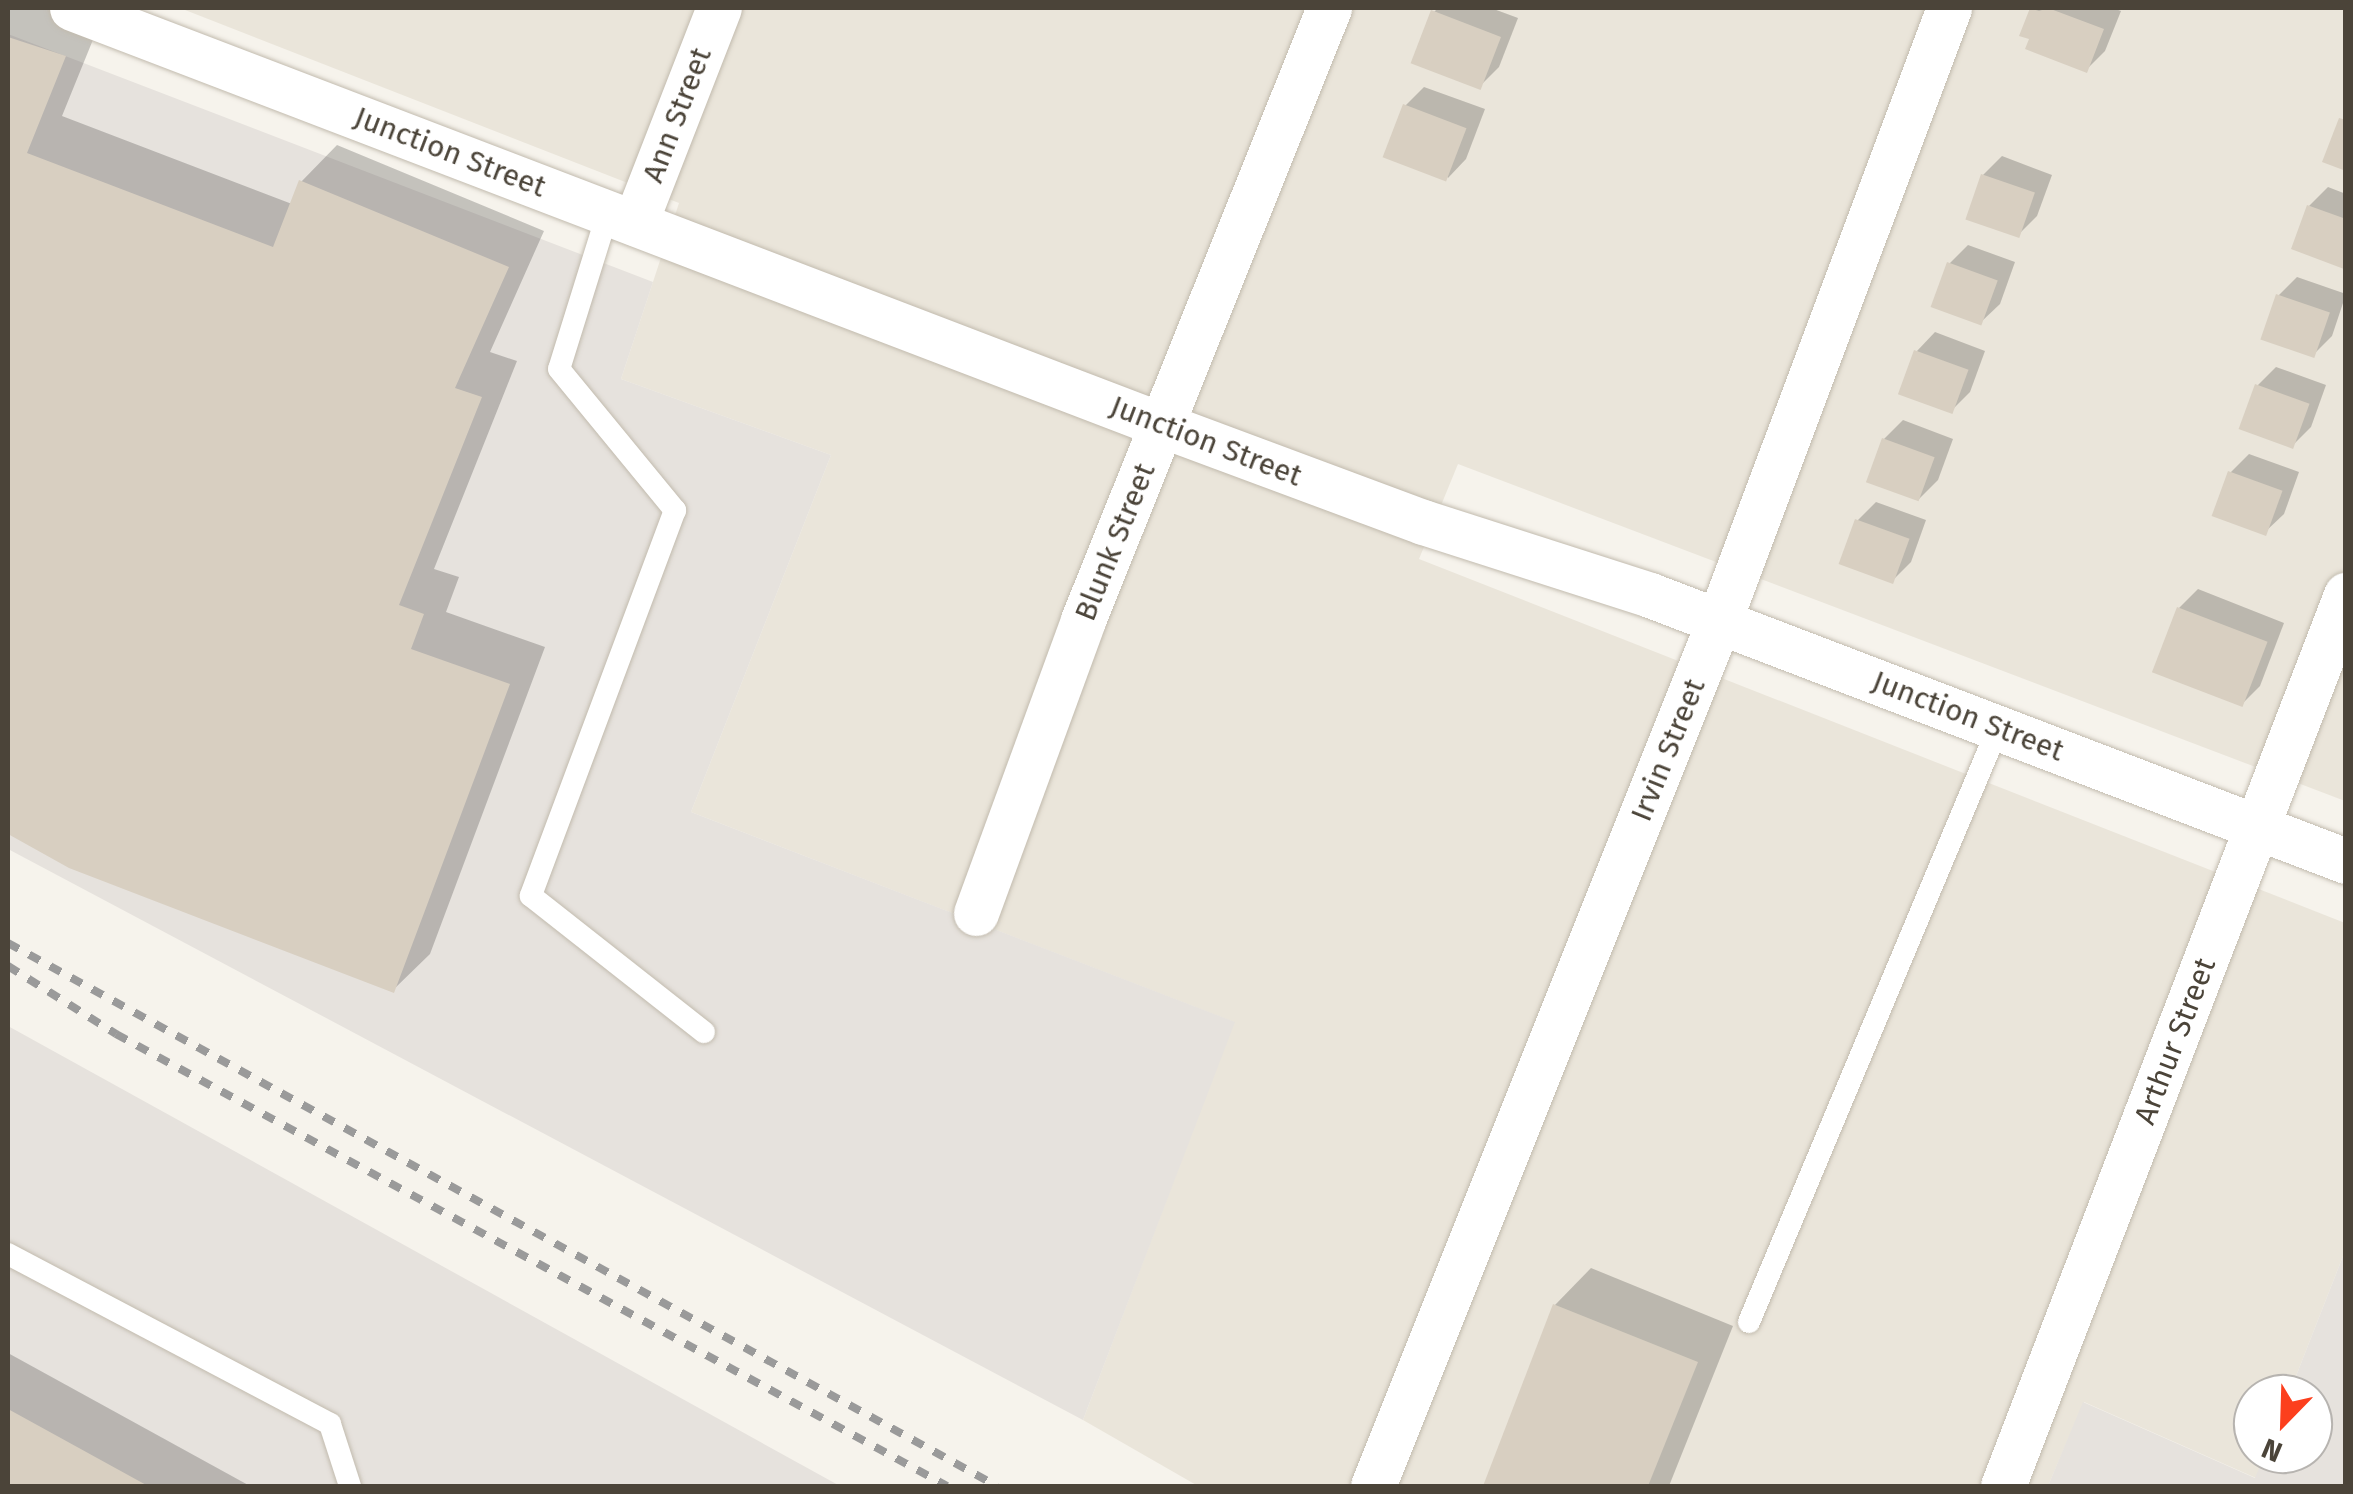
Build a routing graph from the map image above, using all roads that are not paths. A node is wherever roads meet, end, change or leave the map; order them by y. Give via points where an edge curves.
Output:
1 (72, 8) edge
2 (719, 8) edge
3 (1329, 8) edge
4 (1948, 8) edge
5 (622, 218) junction
6 (1162, 425) junction
7 (2346, 595) edge
8 (1719, 622) junction
9 (1998, 728) junction
10 (2258, 827) junction
11 (2346, 861) edge
12 (976, 913) dead end
13 (704, 1032) dead end
14 (8, 1254) edge
15 (1749, 1322) dead end
16 (350, 1486) edge
17 (1373, 1486) edge
18 (2003, 1486) edge

1 - 5 street, Junction Street
2 - 5 street, Ann Street
3 - 6 street, Blunk Street
4 - 8 street, Irvin Street
5 - 6 street, Junction Street
5 - 13 lane via 559,369 675,510 531,896
6 - 8 street, Junction Street
6 - 12 street, Blunk Street
7 - 10 street, Arthur Street
8 - 9 street, Junction Street
8 - 17 street, Irvin Street
9 - 10 street, Junction Street
9 - 15 lane
10 - 11 street, Junction Street
10 - 18 street, Arthur Street
14 - 16 lane via 330,1424

